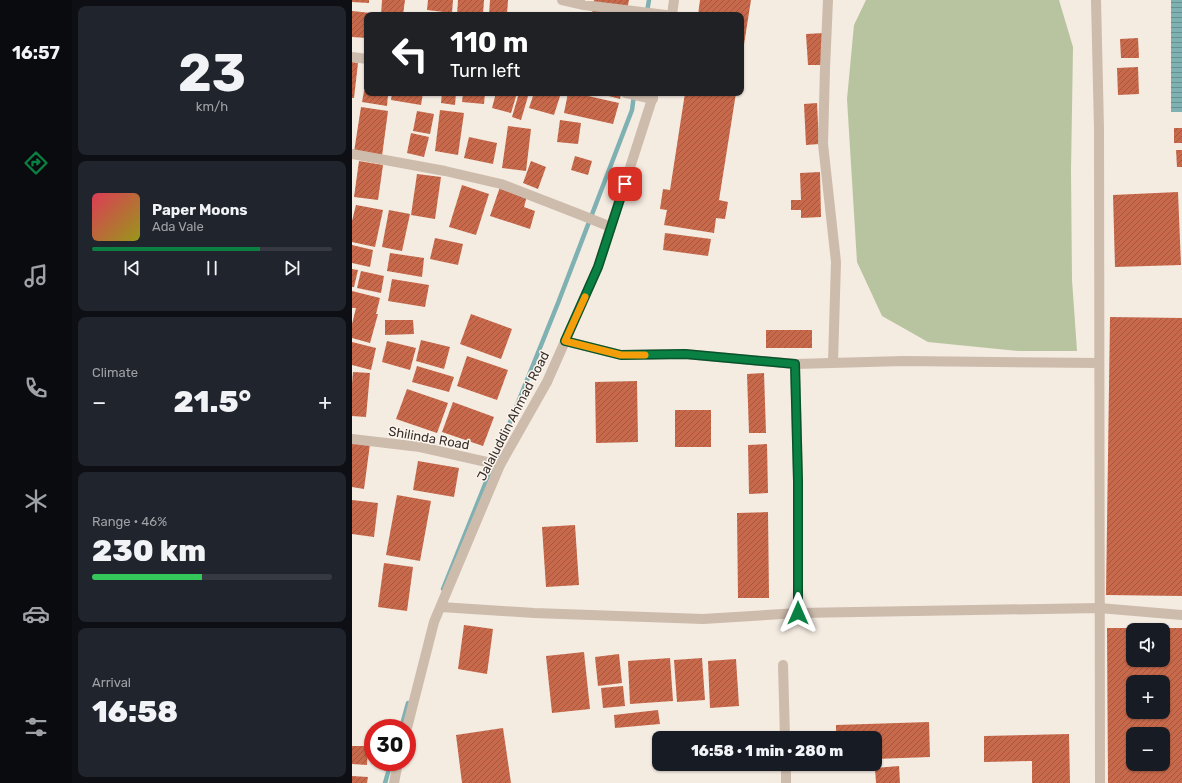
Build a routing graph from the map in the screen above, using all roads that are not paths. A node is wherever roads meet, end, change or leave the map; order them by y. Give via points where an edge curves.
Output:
1 (562, 0) edge
2 (674, 0) edge
3 (828, 0) edge
4 (1096, 0) edge
5 (641, 12) edge
6 (672, 12) edge
7 (352, 57) edge
8 (364, 59) edge
9 (653, 96) edge
10 (352, 154) edge
11 (611, 227) junction
12 (565, 341) junction
13 (833, 362) junction
14 (1099, 363) junction
15 (795, 364) junction
16 (352, 439) edge
17 (500, 465) junction
18 (440, 607) junction
19 (1099, 608) junction
20 (798, 613) junction
21 (1182, 615) edge
22 (783, 665) dead end
23 (409, 719) edge
24 (785, 731) edge
25 (396, 771) edge
26 (786, 771) edge
27 (394, 783) edge
28 (786, 783) edge
29 (1100, 783) edge

1 - 5 street
2 - 6 street
3 - 13 street via 823,144 836,262
4 - 14 street
7 - 8 street
9 - 11 street, Jalaluddin Ahmad Road
10 - 11 street via 501,184
11 - 12 street, Jalaluddin Ahmad Road via 598,267
12 - 15 street via 621,355 685,354
12 - 17 street, Jalaluddin Ahmad Road via 547,382
13 - 14 street
13 - 15 street
14 - 19 street
15 - 20 street
16 - 17 street, Shilinda Road via 420,447
17 - 18 street, Jalaluddin Ahmad Road
18 - 20 street via 703,619
18 - 23 street, Jalaluddin Ahmad Road
19 - 20 street
19 - 21 street
19 - 29 street
22 - 24 street
25 - 27 street
26 - 28 street

